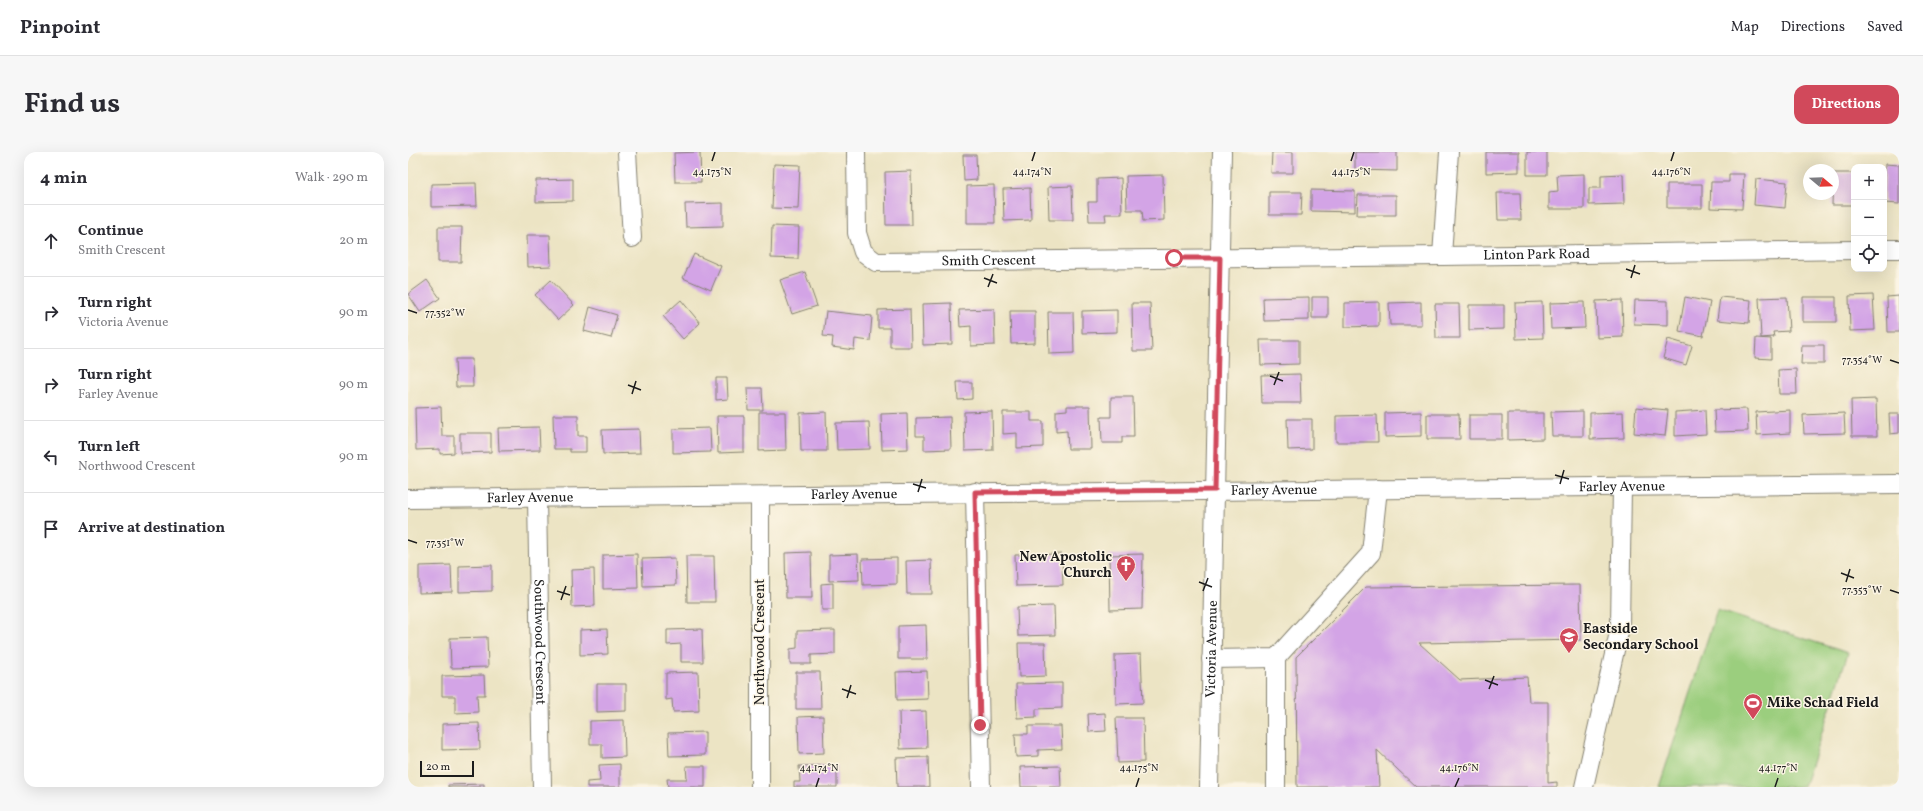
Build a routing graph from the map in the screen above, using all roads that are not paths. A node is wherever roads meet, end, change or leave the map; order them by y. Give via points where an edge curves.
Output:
1 (627, 152) edge
2 (856, 152) edge
3 (1222, 152) edge
4 (1449, 152) edge
5 (632, 238) dead end
6 (1887, 249) edge
7 (1899, 249) edge
8 (1851, 250) edge
9 (1442, 256) junction
10 (1220, 258) junction
11 (1899, 484) edge
12 (1622, 487) junction
13 (1378, 489) junction
14 (1215, 490) junction
15 (975, 492) junction
16 (760, 496) junction
17 (537, 498) junction
18 (408, 499) edge
19 (1276, 658) junction
20 (1212, 659) junction
21 (542, 787) edge
22 (760, 787) edge
23 (981, 787) edge
24 (1209, 787) edge
25 (1276, 787) edge
26 (1584, 787) edge

1 - 5 street
2 - 10 street, Smith Crescent via 857,233 863,252 876,262
3 - 10 street, Victoria Avenue
4 - 9 street
6 - 7 street
8 - 9 street, Linton Park Road
9 - 10 street, Linton Park Road
10 - 14 street, Victoria Avenue
11 - 12 street, Farley Avenue
12 - 13 street, Farley Avenue
12 - 26 street via 1620,628
13 - 14 street, Farley Avenue
13 - 19 street via 1371,553
14 - 15 street, Farley Avenue
14 - 20 street, Victoria Avenue
15 - 16 street, Farley Avenue
15 - 23 street
16 - 17 street, Farley Avenue
16 - 22 street, Northwood Crescent
17 - 18 street, Farley Avenue
17 - 21 street, Southwood Crescent
19 - 20 street
19 - 25 street
20 - 24 street, Victoria Avenue

